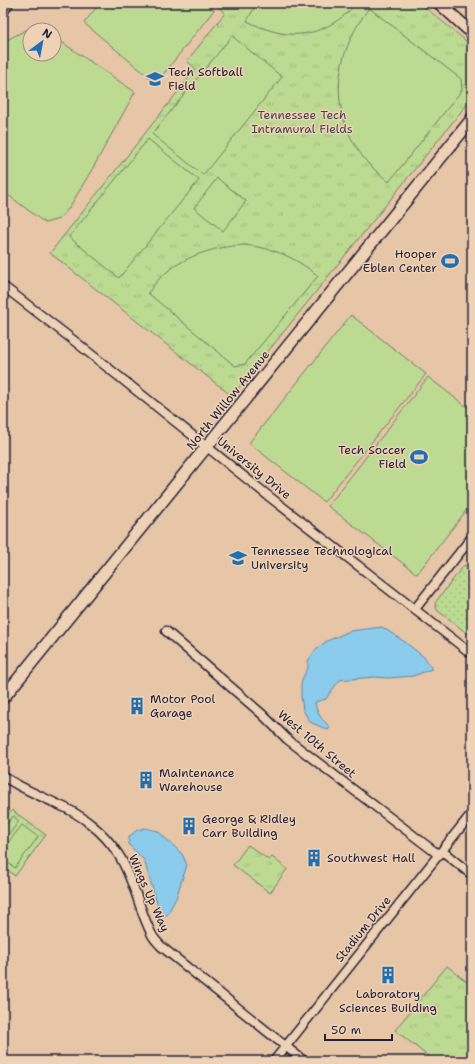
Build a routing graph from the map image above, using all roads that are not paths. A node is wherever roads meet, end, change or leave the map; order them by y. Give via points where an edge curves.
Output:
1 (9, 3) edge
2 (439, 3) edge
3 (3, 13) edge
4 (472, 33) edge
5 (472, 119) edge
6 (3, 286) edge
7 (207, 446) junction
8 (472, 537) edge
9 (415, 609) junction
10 (166, 631) dead end
11 (472, 654) edge
12 (3, 698) edge
13 (3, 776) edge
14 (472, 813) edge
15 (442, 854) junction
16 (472, 875) edge
17 (286, 1046) junction
18 (274, 1061) edge
19 (304, 1061) edge

1 - 3 street
2 - 4 main road
5 - 7 main road, North Willow Avenue
6 - 7 street, University Drive
7 - 9 street, University Drive
7 - 12 main road, North Willow Avenue
8 - 9 street
9 - 11 street, University Drive
10 - 15 street, West 10th Street via 262,714 287,739
13 - 17 street, Wings Up Way via 34,794 59,804 100,832 118,853 129,872 154,939
14 - 15 street, Stadium Drive
15 - 16 street, West 10th Street
15 - 17 street, Stadium Drive
17 - 18 street, Stadium Drive
17 - 19 street, Wings Up Way

